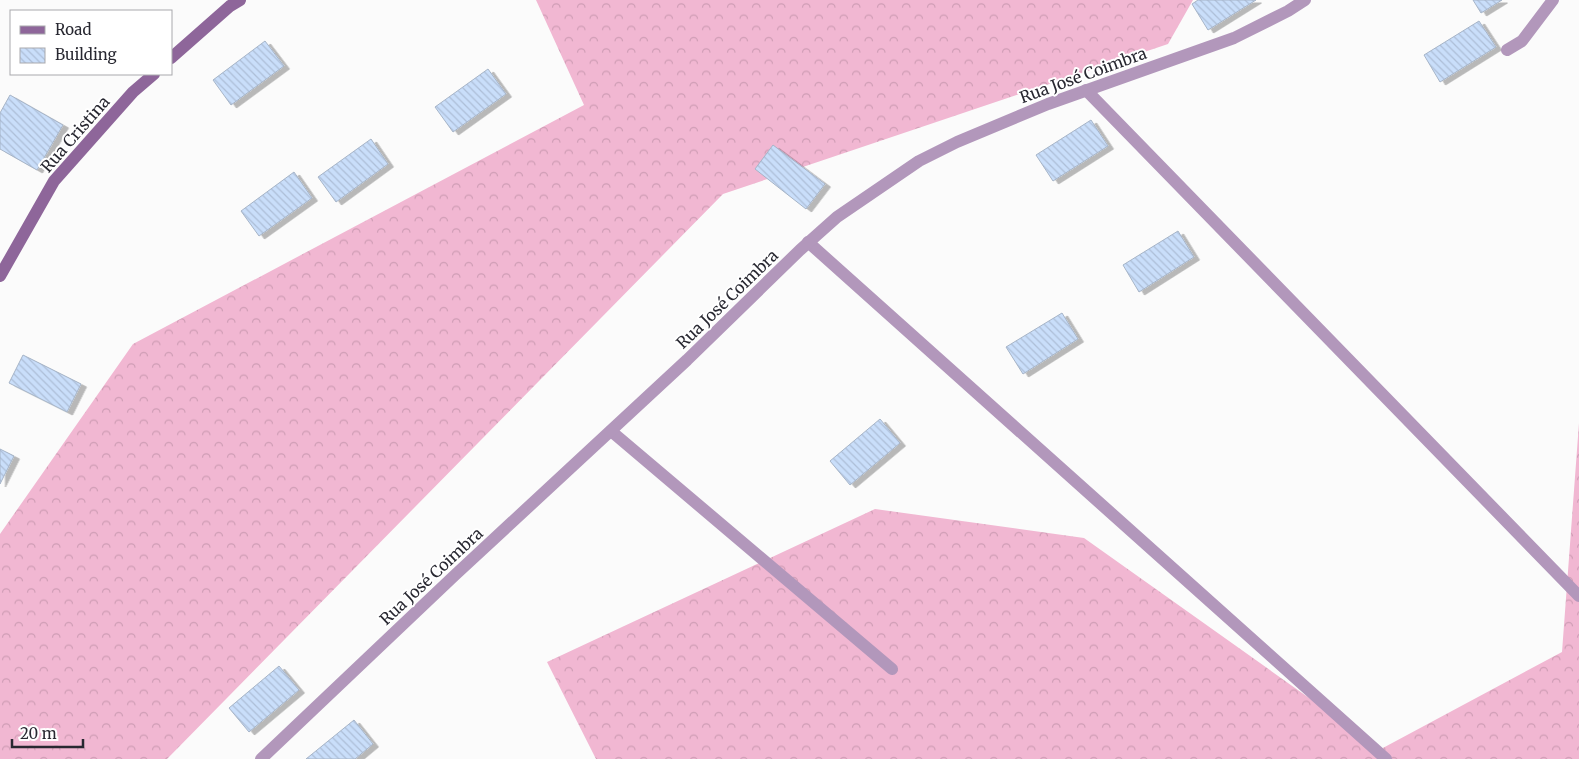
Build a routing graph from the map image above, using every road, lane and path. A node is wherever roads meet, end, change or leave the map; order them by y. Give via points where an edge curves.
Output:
1 (240, 0) edge
2 (1305, 0) edge
3 (1552, 0) edge
4 (1508, 50) dead end
5 (172, 57) edge
6 (153, 75) edge
7 (1086, 90) junction
8 (808, 242) junction
9 (0, 276) edge
10 (611, 431) junction
11 (1579, 596) edge
12 (892, 669) dead end
13 (261, 759) edge
14 (1386, 759) edge

1 - 5 main road
2 - 7 street, Rua José Coimbra via 1234,38
3 - 4 street via 1522,42
6 - 9 main road, Rua Cristina via 54,181
7 - 8 street, Rua José Coimbra via 975,134 918,161 837,217
7 - 11 street
8 - 10 street, Rua José Coimbra
8 - 14 street
10 - 12 street
10 - 13 street, Rua José Coimbra

